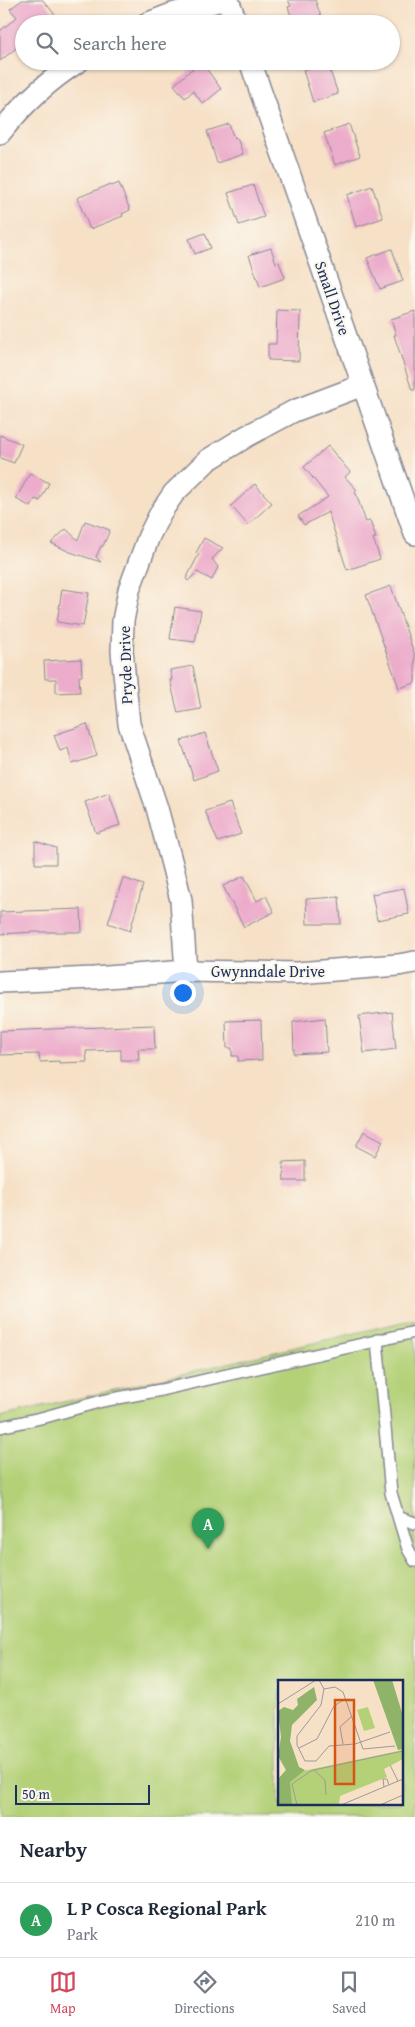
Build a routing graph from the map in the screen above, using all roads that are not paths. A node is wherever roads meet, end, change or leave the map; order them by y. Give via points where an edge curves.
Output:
1 (222, 0) edge
2 (228, 0) edge
3 (169, 15) edge
4 (234, 15) edge
5 (67, 70) edge
6 (253, 70) edge
7 (0, 133) edge
8 (363, 385) junction
9 (415, 534) edge
10 (415, 962) edge
11 (186, 970) junction
12 (0, 982) edge
13 (415, 1332) edge
14 (377, 1340) junction
15 (0, 1427) edge
16 (400, 1518) junction
17 (415, 1523) edge
18 (415, 1561) edge

1 - 3 street
2 - 4 street
5 - 7 street via 36,93
6 - 8 street, Small Drive
8 - 9 street, Small Drive
8 - 11 street, Pryde Drive via 294,411 208,460 174,493 162,512 149,536 129,590 122,651 129,724 157,808 181,900
10 - 11 street, Gwynndale Drive via 297,973
11 - 12 street, Gwynndale Drive
13 - 14 lane
14 - 15 lane
14 - 16 lane via 392,1502
16 - 17 lane
16 - 18 lane via 408,1549

